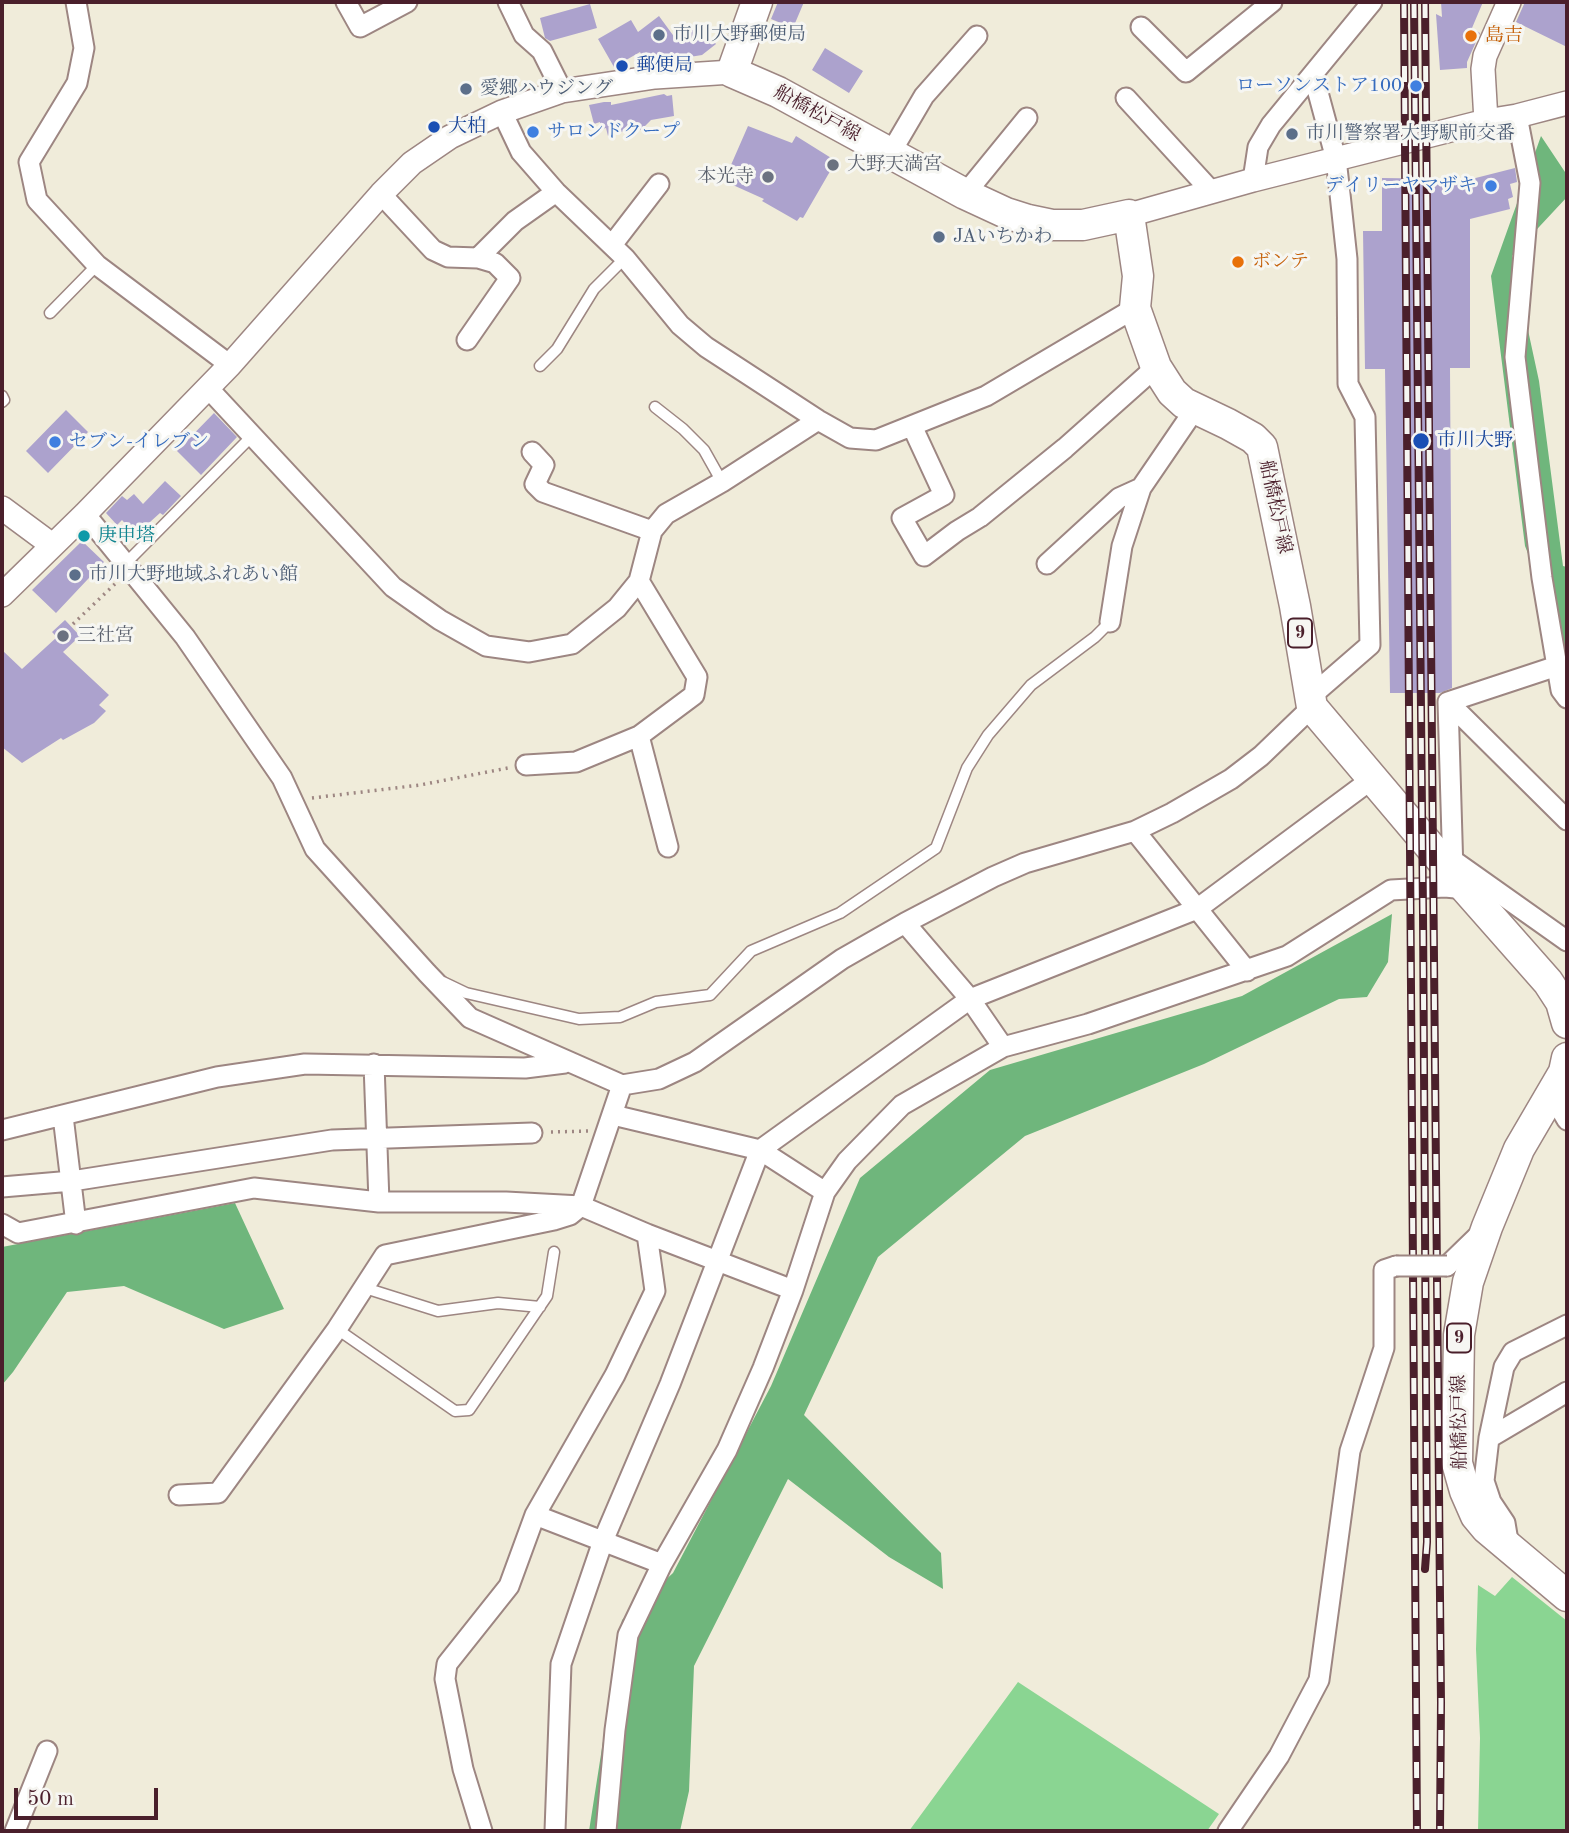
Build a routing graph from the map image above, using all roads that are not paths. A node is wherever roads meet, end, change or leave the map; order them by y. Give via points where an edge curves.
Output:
1 (76, 2) edge
2 (346, 2) edge
3 (407, 2) edge
4 (508, 2) edge
5 (757, 2) edge
6 (1272, 2) edge
7 (1372, 2) edge
8 (1509, 2) edge
9 (1140, 27) dead end
10 (977, 36) dead end
11 (732, 72) junction
12 (1313, 74) junction
13 (562, 92) junction
14 (1126, 98) dead end
15 (1567, 103) edge
16 (502, 113) junction
17 (1517, 116) junction
18 (1027, 118) dead end
19 (1486, 121) junction
20 (890, 154) junction
21 (1336, 159) junction
22 (1253, 180) junction
23 (659, 184) dead end
24 (556, 192) junction
25 (1212, 192) junction
26 (381, 194) junction
27 (965, 194) junction
28 (1129, 215) junction
29 (618, 251) junction
30 (478, 258) junction
31 (97, 265) junction
32 (1135, 308) junction
33 (50, 313) dead end
34 (467, 340) dead end
35 (230, 365) junction
36 (540, 366) dead end
37 (1156, 367) junction
38 (208, 388) junction
39 (2, 397) edge
40 (2, 402) edge
41 (655, 407) dead end
42 (1195, 409) junction
43 (818, 420) junction
44 (912, 426) junction
45 (253, 435) junction
46 (532, 452) dead end
47 (722, 482) junction
48 (1141, 488) junction
49 (2, 508) edge
50 (85, 514) junction
51 (652, 531) junction
52 (52, 545) junction
53 (1047, 564) dead end
54 (128, 566) junction
55 (639, 580) junction
56 (2, 595) edge
57 (1110, 622) joint
58 (1557, 666) junction
59 (1567, 698) edge
60 (1311, 702) junction
61 (1448, 702) junction
62 (639, 736) junction
63 (526, 765) road end
64 (1373, 779) junction
65 (1567, 820) edge
66 (1135, 831) junction
67 (667, 847) dead end
68 (1457, 874) junction
69 (1198, 909) junction
70 (905, 923) junction
71 (1567, 941) edge
72 (1247, 971) junction
73 (427, 973) junction
74 (970, 999) junction
75 (1567, 1023) edge
76 (1003, 1047) junction
77 (1567, 1058) edge
78 (566, 1063) junction
79 (374, 1064) junction
80 (622, 1086) junction
81 (1552, 1093) junction
82 (63, 1116) junction
83 (1567, 1120) edge
84 (610, 1123) junction
85 (2, 1130) edge
86 (532, 1133) road end
87 (376, 1138) junction
88 (760, 1150) junction
89 (72, 1181) junction
90 (2, 1187) edge
91 (825, 1192) junction
92 (379, 1202) junction
93 (580, 1206) junction
94 (2, 1224) edge
95 (76, 1224) junction
96 (1487, 1227) junction
97 (647, 1234) junction
98 (554, 1252) dead end
99 (718, 1261) junction
100 (365, 1288) junction
101 (793, 1290) junction
102 (540, 1307) junction
103 (1567, 1325) edge
104 (337, 1329) junction
105 (1567, 1392) edge
106 (1489, 1438) junction
107 (179, 1495) dead end
108 (535, 1515) junction
109 (603, 1541) junction
110 (1509, 1547) junction
111 (662, 1564) junction
112 (1567, 1596) edge
113 (47, 1751) dead end
114 (15, 1831) edge
115 (482, 1831) edge
116 (555, 1831) edge
117 (606, 1831) edge
118 (1228, 1831) edge

1 - 31 street via 84,48 77,83 29,162 37,200
2 - 3 street via 360,27
4 - 13 street via 524,35 542,51
5 - 11 main road
6 - 9 street via 1186,72
7 - 12 street
8 - 19 street via 1485,56
10 - 20 street via 924,96
11 - 13 street via 655,77
11 - 20 main road, 船橋松戸線
12 - 21 street
12 - 22 street via 1271,125 1258,148
13 - 16 street
14 - 25 street
15 - 17 street
16 - 24 street via 521,152
16 - 26 street via 450,137 412,163
17 - 19 street
17 - 58 street via 1530,183 1515,357
18 - 27 street
19 - 21 street
20 - 27 main road, 船橋松戸線
21 - 22 street
21 - 60 street via 1347,259 1348,384 1366,417 1370,645
22 - 25 street
23 - 29 street
24 - 29 street
24 - 30 street via 515,221
25 - 28 street
26 - 30 street via 433,250 448,257
26 - 35 street
27 - 28 main road, 船橋松戸線 via 1006,213 1052,225 1083,225
28 - 32 main road, 船橋松戸線 / 9 via 1138,276
29 - 36 lane via 557,349
29 - 43 street via 680,325 706,347
30 - 34 street via 495,263 510,278
31 - 33 lane
31 - 35 street
32 - 37 main road, 船橋松戸線 / 9
32 - 44 street via 986,396
35 - 38 street
37 - 42 main road, 船橋松戸線 / 9 via 1172,392
37 - 44 street via 1002,500 924,556 902,518 944,495
38 - 45 street
38 - 50 street
39 - 40 lane
41 - 47 lane via 704,450
42 - 48 street
42 - 60 main road, 船橋松戸線 / 9 via 1262,447
43 - 44 street via 850,438 876,440
43 - 47 street
45 - 54 lane
45 - 55 street via 393,587 440,621 486,646 529,652 572,644 617,608
46 - 51 street via 544,465 535,484 543,492
47 - 51 street via 666,513
48 - 53 street via 1119,498
48 - 57 street via 1122,546
49 - 52 street
50 - 52 street
50 - 54 street
51 - 55 street
52 - 56 street
54 - 73 street via 185,637 282,778 315,849
55 - 62 street via 697,677 694,695
57 - 73 lane via 1031,685 988,735 967,768 936,848 840,913 751,951 710,995 656,1002 620,1017 579,1020 466,993
58 - 59 street
58 - 61 street
60 - 64 main road
60 - 66 street via 1261,756 1231,779
61 - 65 street
61 - 68 street
62 - 63 street via 576,762
62 - 67 street
64 - 68 main road
64 - 69 street
66 - 69 street
66 - 70 street via 1025,863
68 - 71 street
68 - 72 street via 1445,887 1391,890 1287,956
68 - 75 main road via 1548,982
69 - 72 street
69 - 74 street
70 - 74 street
70 - 80 street via 842,959 695,1062 659,1079
72 - 76 street
73 - 78 street via 470,1018
74 - 76 street
74 - 88 street
76 - 91 street via 902,1105 847,1161
77 - 81 main road, 船橋松戸線 / 9
78 - 79 street via 525,1068
78 - 80 street
79 - 82 street via 305,1064 217,1077
79 - 87 street
80 - 84 street
81 - 83 street
81 - 96 main road, 船橋松戸線 / 9 via 1519,1149
82 - 85 street
82 - 89 street
84 - 88 street
84 - 93 street
86 - 87 street
87 - 89 street via 332,1140
87 - 92 street
88 - 91 street
88 - 99 street
89 - 90 street
89 - 95 street
91 - 101 street
92 - 93 street
92 - 95 street via 254,1188
93 - 97 street
93 - 100 street via 554,1220 385,1255
94 - 95 street via 19,1233
96 - 110 main road, 船橋松戸線 / 9 via 1468,1282 1459,1335 1457,1464 1476,1516
96 - 118 street, bridge via 1447,1266 1384,1270 1384,1348 1350,1451 1319,1680 1279,1756
97 - 99 street
97 - 108 street via 655,1291 615,1375
98 - 102 lane via 547,1296
99 - 101 street
99 - 109 street
100 - 102 lane via 438,1311 498,1303
100 - 104 street
101 - 111 street via 727,1450
102 - 104 lane via 469,1410 456,1411
103 - 106 street via 1513,1352 1504,1367
104 - 107 street via 218,1493
105 - 106 street
106 - 110 street via 1484,1481 1505,1523
108 - 109 street
108 - 115 street via 509,1586 447,1664 445,1679 463,1769
109 - 111 street
109 - 116 street via 561,1664
110 - 112 main road, 船橋松戸線 / 9
111 - 117 street via 628,1635
113 - 114 street

